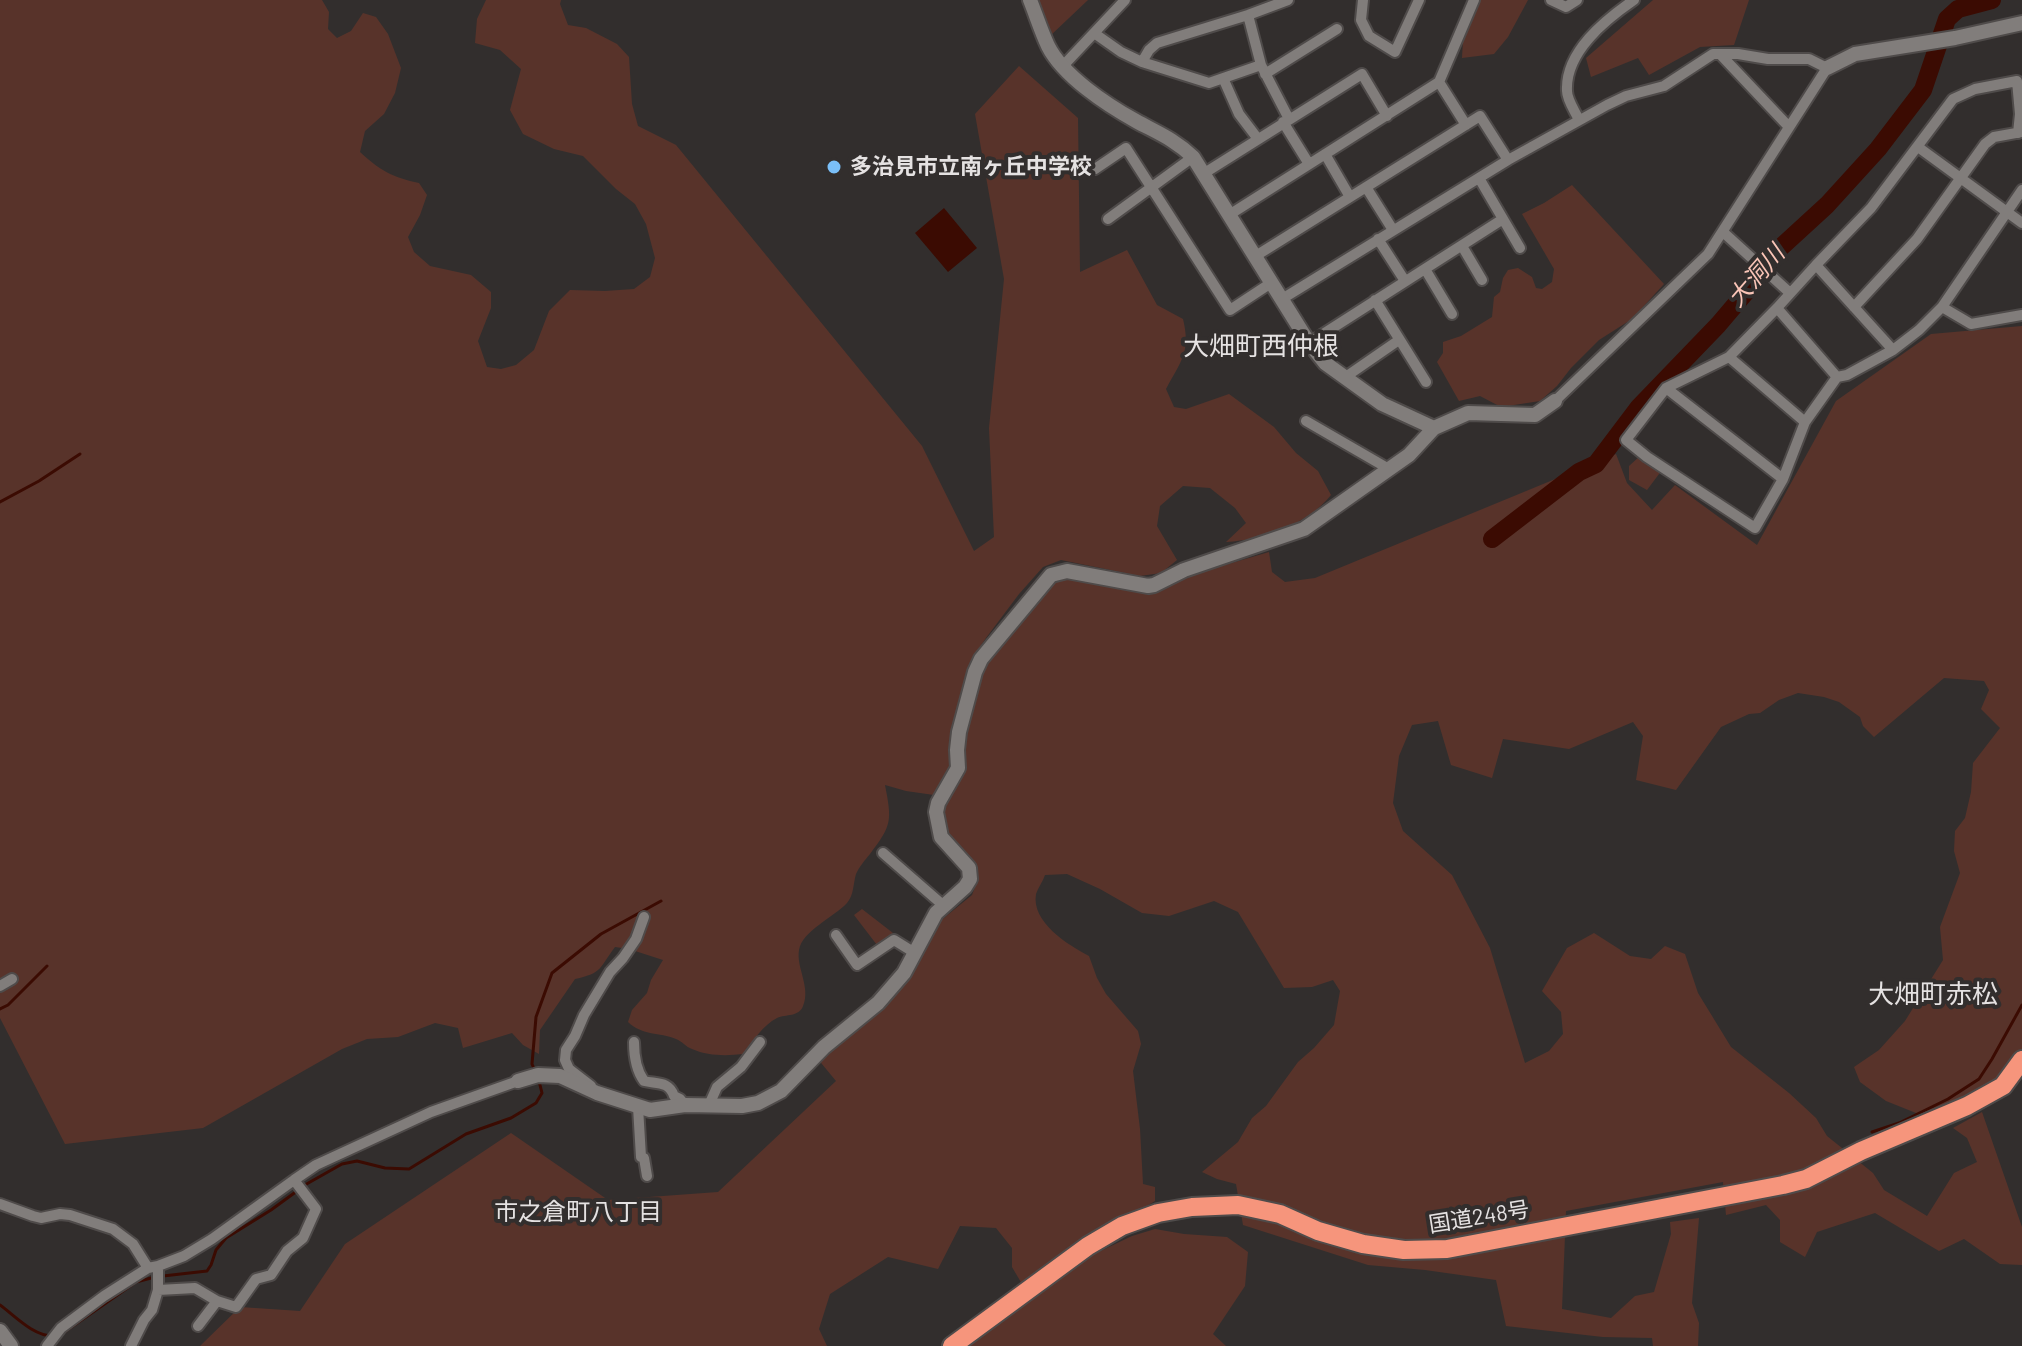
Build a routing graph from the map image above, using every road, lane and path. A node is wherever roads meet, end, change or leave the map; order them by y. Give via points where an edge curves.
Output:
1 (1030, 0) edge
2 (1125, 0) edge
3 (1288, 0) edge
4 (1363, 0) edge
5 (1419, 0) edge
6 (1474, 0) edge
7 (1551, 0) edge
8 (1577, 0) edge
9 (1634, 0) edge
10 (1248, 15) junction
11 (2022, 24) edge
12 (1337, 29) dead end
13 (1094, 33) junction
14 (1720, 54) junction
15 (1142, 62) junction
16 (1062, 67) junction
17 (1827, 68) junction
18 (1263, 69) junction
19 (1223, 78) junction
20 (1439, 82) junction
21 (1387, 116) junction
22 (1286, 120) junction
23 (1579, 120) junction
24 (1466, 125) junction
25 (1789, 127) junction
26 (2020, 132) edge
27 (1258, 139) junction
28 (1918, 147) junction
29 (1325, 154) junction
30 (1193, 157) junction
31 (1508, 160) junction
32 (1309, 164) junction
33 (1095, 169) dead end
34 (1203, 174) junction
35 (1479, 178) junction
36 (1961, 179) junction
37 (1151, 187) junction
38 (1366, 187) junction
39 (2022, 190) edge
40 (1350, 197) junction
41 (2007, 211) junction
42 (1229, 215) junction
43 (1108, 219) dead end
44 (1503, 219) junction
45 (2022, 223) edge
46 (1393, 230) junction
47 (1723, 232) junction
48 (1378, 239) junction
49 (1462, 246) junction
50 (1520, 248) dead end
51 (1254, 257) junction
52 (1816, 265) junction
53 (1425, 269) junction
54 (1482, 280) dead end
55 (1405, 281) junction
56 (1271, 283) junction
57 (1790, 293) junction
58 (1282, 299) junction
59 (1375, 300) junction
60 (1854, 307) junction
61 (1942, 307) junction
62 (1777, 308) junction
63 (1452, 314) dead end
64 (2022, 315) edge
65 (1399, 340) junction
66 (1309, 343) junction
67 (1893, 350) junction
68 (1729, 357) junction
69 (1837, 377) junction
70 (1344, 378) junction
71 (1426, 382) dead end
72 (1666, 388) junction
73 (1555, 401) joint
74 (1306, 421) dead end
75 (1805, 422) junction
76 (1434, 428) junction
77 (1389, 469) junction
78 (1783, 479) junction
79 (883, 853) dead end
80 (944, 906) junction
81 (644, 917) dead end
82 (836, 935) dead end
83 (915, 953) junction
84 (12, 979) dead end
85 (0, 986) edge
86 (634, 1042) dead end
87 (760, 1042) dead end
88 (2022, 1060) edge
89 (518, 1081) joint
90 (597, 1093) junction
91 (685, 1105) junction
92 (709, 1105) junction
93 (638, 1107) junction
94 (647, 1176) dead end
95 (294, 1180) junction
96 (0, 1204) edge
97 (153, 1267) junction
98 (158, 1290) junction
99 (217, 1301) junction
100 (198, 1326) dead end
101 (0, 1331) edge
102 (48, 1344) edge
103 (11, 1346) edge
104 (131, 1346) edge
105 (952, 1346) edge

1 - 16 street
2 - 13 street
3 - 10 street
4 - 5 street via 1361,20 1369,36 1395,52
6 - 20 street
7 - 8 street via 1566,7
9 - 23 street via 1587,41 1571,64 1566,94
10 - 15 street via 1157,43
10 - 18 street
11 - 17 street via 1855,54
12 - 18 street
13 - 15 street
13 - 16 street
14 - 17 street via 1809,59
14 - 23 street via 1664,86 1626,96
14 - 25 street
15 - 19 street via 1209,83
16 - 30 street
17 - 25 street
18 - 19 street
18 - 22 street
19 - 27 street via 1239,114
20 - 21 street
20 - 24 street
21 - 22 street via 1362,74
21 - 29 street
22 - 27 street
22 - 32 street
23 - 31 street
24 - 31 street via 1480,116
24 - 38 street
25 - 47 street
26 - 28 street via 2017,81 1953,99
26 - 36 street via 1985,144
27 - 34 street
28 - 36 street
28 - 52 street via 1871,208
29 - 32 street
29 - 40 street
30 - 34 street
30 - 37 street
31 - 35 street
32 - 42 street
33 - 37 street via 1126,148
34 - 42 street
35 - 44 street
35 - 46 street
36 - 41 street
36 - 60 street via 1917,239
37 - 43 street
37 - 56 street via 1230,310
38 - 40 street
38 - 46 street
39 - 41 street
40 - 51 street
41 - 45 street
41 - 61 street
42 - 51 street
44 - 49 street
44 - 50 street
46 - 48 street
47 - 57 street
47 - 73 street via 1708,254
48 - 55 street
48 - 58 street
49 - 53 street
49 - 54 street
51 - 56 street
52 - 57 street
52 - 60 street
53 - 55 street
53 - 63 street
55 - 59 street
56 - 58 street
57 - 62 street
58 - 66 street
59 - 65 street
59 - 66 street
60 - 67 street
61 - 64 street via 1971,324
61 - 67 street
62 - 68 street
62 - 69 street
65 - 70 street
65 - 71 street
66 - 70 street
67 - 69 street
68 - 72 street
68 - 75 street
69 - 75 street
70 - 76 street via 1382,404
72 - 78 street
72 - 78 street via 1626,440 1647,457 1755,528
73 - 76 street via 1535,415 1468,413
74 - 77 street
75 - 78 street
76 - 77 street
77 - 80 street via 1304,529 1154,585 1067,571 1051,575 990,646 975,672 959,732 958,768 936,812 941,837 969,868 970,879
79 - 80 street
80 - 83 street
81 - 90 street via 636,939 610,972 566,1050 569,1069
82 - 83 street via 857,965 894,940
83 - 92 street via 878,1003 781,1091 758,1103
84 - 85 street
86 - 91 street via 639,1075 644,1081 666,1084
87 - 92 street via 717,1087
88 - 105 highway, 国道248号 via 2003,1086 1967,1106 1806,1179 1447,1249 1363,1244 1238,1205 1158,1213 1088,1246
89 - 90 street via 560,1076
89 - 95 street via 431,1112
90 - 93 street
91 - 92 street
91 - 93 street
93 - 94 street
95 - 97 street via 212,1239
95 - 99 street via 316,1209 303,1238 271,1275 256,1279 236,1307
96 - 97 street via 41,1218 70,1215 113,1229
97 - 98 street
97 - 102 street via 104,1296
98 - 99 street via 195,1288
98 - 104 street
99 - 100 street
101 - 103 street

